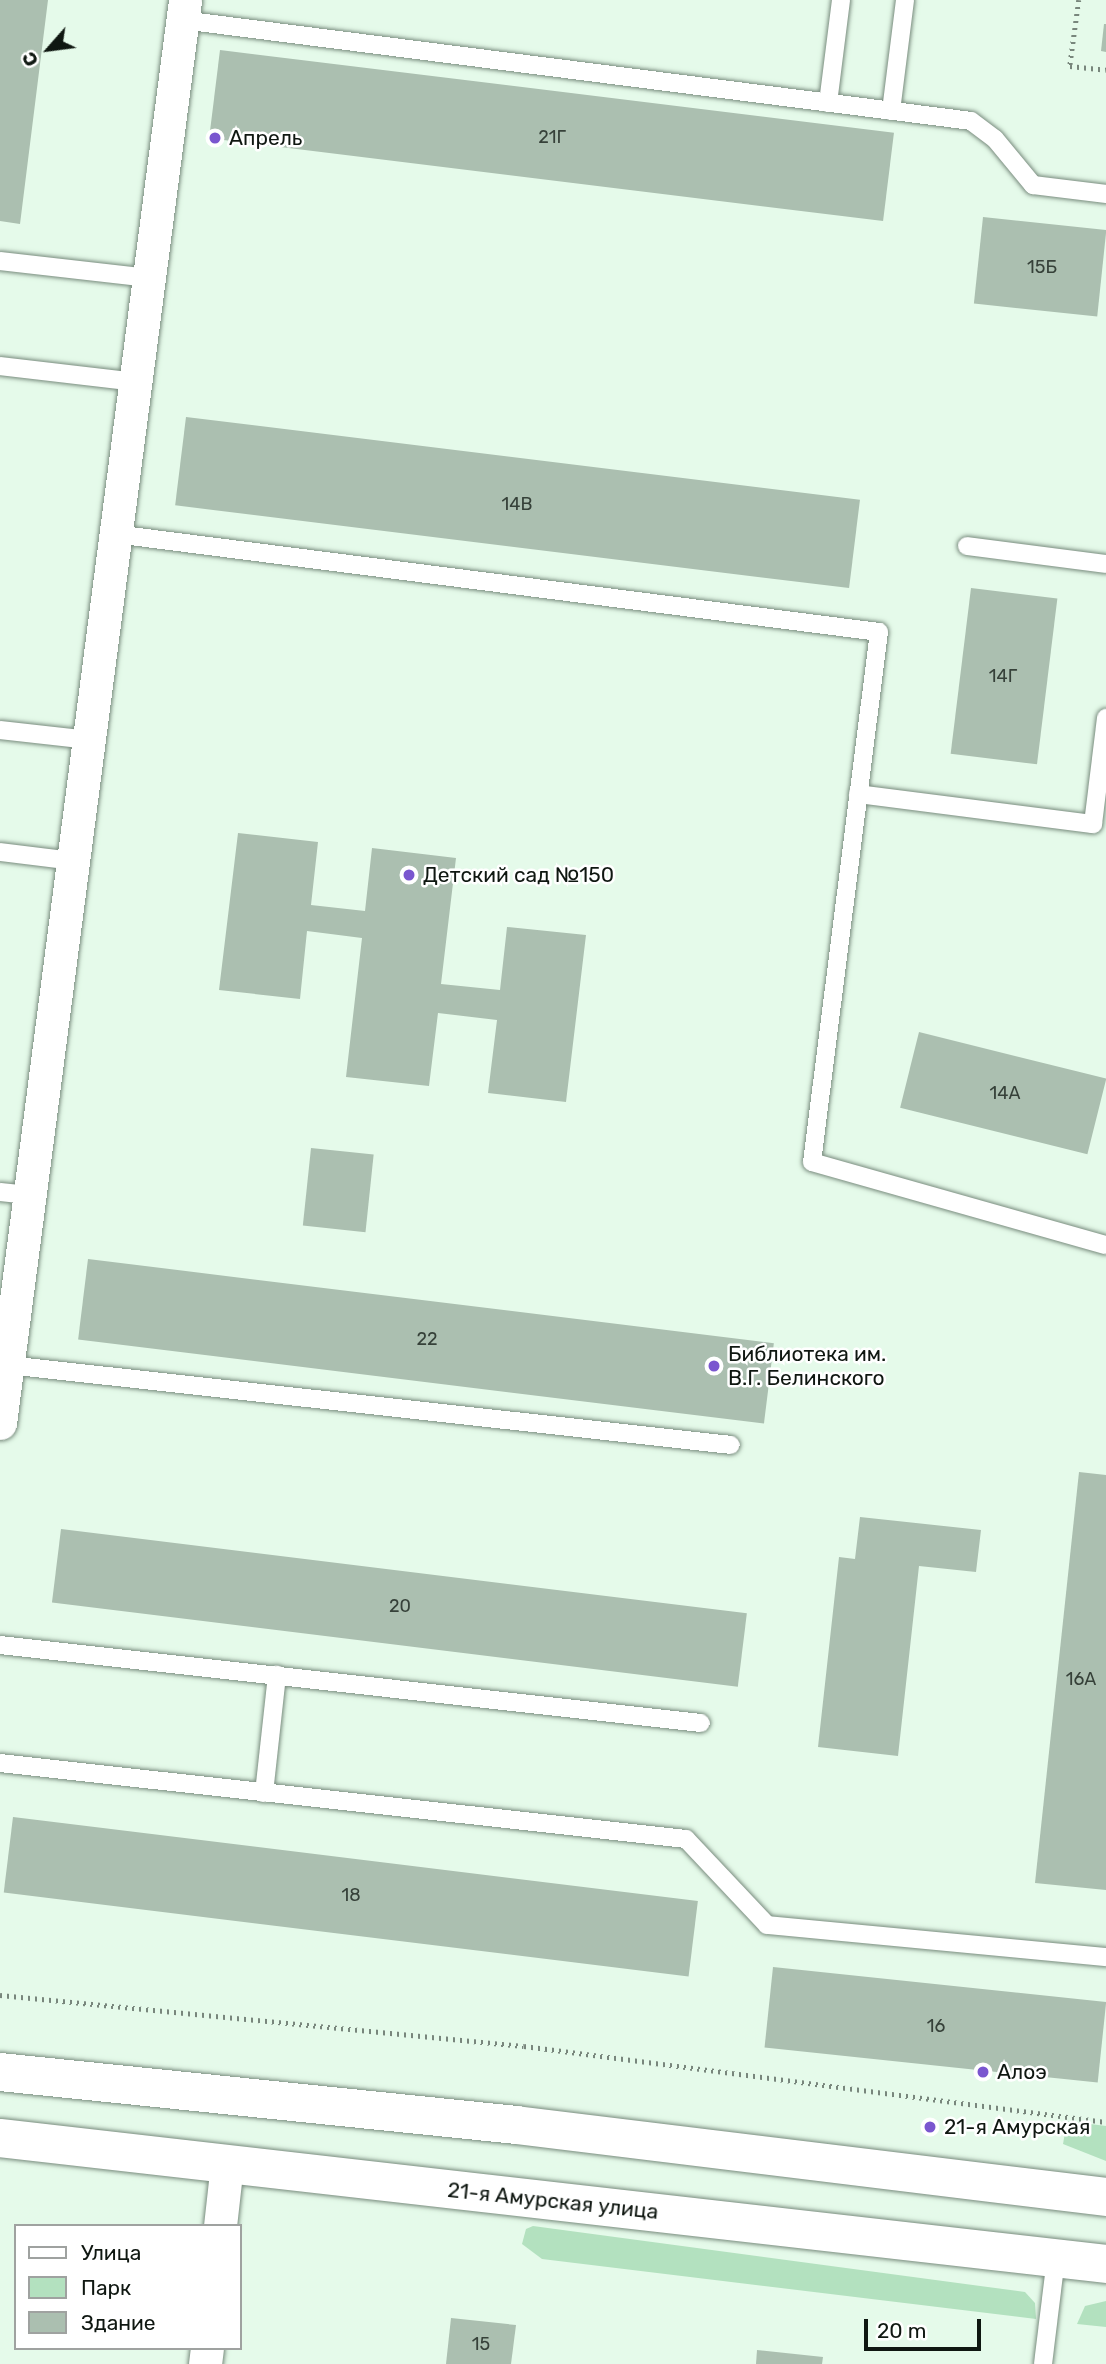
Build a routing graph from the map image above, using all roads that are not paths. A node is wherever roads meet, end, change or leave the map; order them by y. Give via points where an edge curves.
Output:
1 (841, 0) edge
2 (905, 0) edge
3 (184, 10) edge
4 (828, 103) junction
5 (891, 111) junction
6 (1106, 194) edge
7 (0, 261) edge
8 (149, 278) junction
9 (0, 366) edge
10 (135, 382) junction
11 (115, 534) junction
12 (967, 546) dead end
13 (1106, 564) edge
14 (1106, 718) edge
15 (0, 730) edge
16 (89, 740) junction
17 (858, 794) junction
18 (0, 852) edge
19 (73, 861) junction
20 (15, 1194) edge
21 (1106, 1245) edge
22 (8, 1365) junction
23 (0, 1423) edge
24 (731, 1445) dead end
25 (0, 1645) edge
26 (277, 1675) junction
27 (701, 1723) dead end
28 (0, 1763) edge
29 (264, 1793) junction
30 (1106, 1957) edge
31 (0, 2072) edge
32 (0, 2138) edge
33 (227, 2164) junction
34 (1106, 2197) edge
35 (220, 2224) edge
36 (1056, 2258) junction
37 (1106, 2264) edge
38 (1043, 2364) edge

1 - 4 lane
2 - 5 lane
3 - 4 lane
3 - 8 street
4 - 5 lane
5 - 6 lane via 971,121 995,139 1033,185
7 - 8 lane
8 - 10 street
9 - 10 lane
10 - 11 street
11 - 16 street
11 - 17 lane via 879,632
12 - 13 lane
14 - 17 lane via 1093,824
15 - 16 lane
16 - 19 street
17 - 21 lane via 812,1161
18 - 19 lane
19 - 20 street
20 - 22 street
22 - 23 street
22 - 24 lane
25 - 26 lane
26 - 27 lane
26 - 29 lane
28 - 29 lane
29 - 30 lane via 686,1839 767,1925
31 - 34 main road via 516,2125
32 - 33 main road, 21-я Амурская улица
33 - 35 street
33 - 36 main road, 21-я Амурская улица
36 - 37 main road, 21-я Амурская улица
36 - 38 lane

